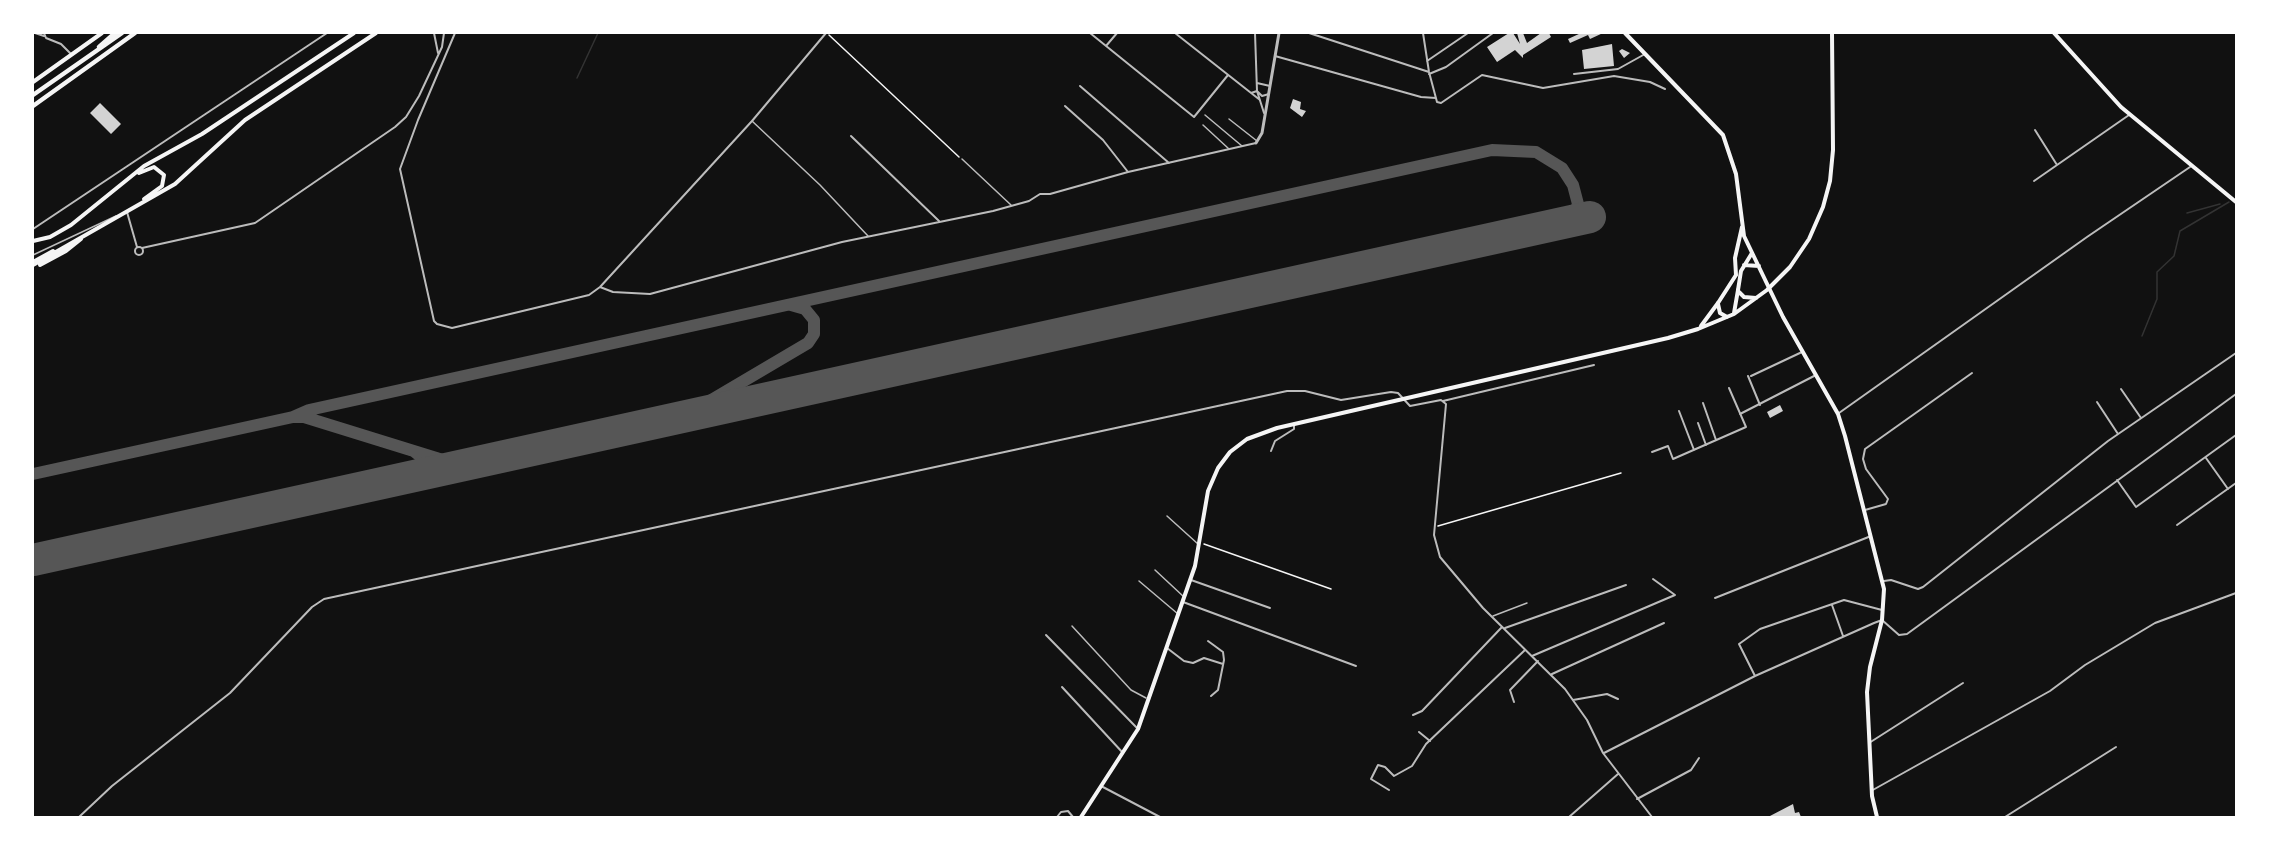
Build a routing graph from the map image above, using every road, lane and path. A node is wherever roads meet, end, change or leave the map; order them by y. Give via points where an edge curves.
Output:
1 (35, 33) edge
2 (102, 33) edge
3 (115, 33) edge
4 (122, 33) edge
5 (135, 33) edge
6 (142, 33) edge
7 (327, 33) edge
8 (354, 33) edge
9 (376, 33) edge
10 (434, 33) edge
11 (444, 33) edge
12 (455, 33) edge
13 (826, 33) edge
14 (1090, 33) edge
15 (1117, 33) edge
16 (1175, 33) edge
17 (1255, 33) edge
18 (1279, 33) edge
19 (1309, 33) edge
20 (1468, 33) edge
21 (1493, 33) edge
22 (1625, 33) edge
23 (1833, 33) edge
24 (2054, 33) edge
25 (44, 34) edge
26 (1424, 34) edge
27 (129, 37) junction
28 (1106, 46) junction
29 (95, 51) junction
30 (438, 53) junction
31 (72, 54) junction
32 (1645, 54) junction
33 (1275, 56) junction
34 (1427, 61) junction
35 (1429, 73) junction
36 (1574, 74) dead end
37 (1228, 75) junction
38 (33, 82) edge
39 (1257, 83) junction
40 (1080, 86) dead end
41 (1270, 86) junction
42 (1665, 89) dead end
43 (1257, 91) junction
44 (1251, 93) junction
45 (1269, 94) junction
46 (33, 96) edge
47 (1260, 100) junction
48 (1437, 100) junction
49 (33, 106) edge
50 (1065, 106) dead end
51 (1205, 115) dead end
52 (2129, 115) junction
53 (1265, 117) junction
54 (1229, 119) dead end
55 (752, 121) junction
56 (1203, 125) dead end
57 (2035, 130) dead end
58 (851, 136) dead end
59 (1257, 142) junction
60 (1243, 147) junction
61 (1229, 150) junction
62 (962, 159) joint
63 (1169, 163) junction
64 (2057, 165) junction
65 (2190, 167) junction
66 (1128, 172) junction
67 (135, 174) junction
68 (2034, 181) dead end
69 (142, 201) junction
70 (2236, 202) edge
71 (1011, 206) junction
72 (126, 210) junction
73 (117, 216) junction
74 (939, 221) junction
75 (1742, 226) junction
76 (33, 228) edge
77 (89, 233) junction
78 (868, 236) junction
79 (33, 241) edge
80 (137, 247) junction
81 (142, 248) junction
82 (1751, 251) junction
83 (33, 255) edge
84 (1736, 255) junction
85 (33, 264) edge
86 (1743, 266) junction
87 (1759, 266) junction
88 (600, 287) junction
89 (1738, 290) junction
90 (1756, 298) junction
91 (1719, 303) junction
92 (1734, 314) junction
93 (1727, 317) junction
94 (1698, 329) junction
95 (1803, 351) junction
96 (2236, 353) edge
97 (1594, 365) dead end
98 (1972, 373) dead end
99 (1816, 375) junction
100 (1729, 388) dead end
101 (2121, 389) dead end
102 (2236, 394) edge
103 (1402, 398) junction
104 (1443, 401) junction
105 (2097, 402) dead end
106 (1702, 403) dead end
107 (1760, 405) junction
108 (1679, 411) dead end
109 (1740, 414) junction
110 (1838, 414) junction
111 (2141, 418) junction
112 (1294, 423) junction
113 (1698, 423) dead end
114 (2118, 434) junction
115 (2236, 435) edge
116 (1716, 440) junction
117 (1706, 445) junction
118 (1694, 450) junction
119 (1271, 451) dead end
120 (1652, 452) dead end
121 (2206, 458) junction
122 (1621, 473) dead end
123 (2117, 480) junction
124 (2236, 483) edge
125 (2228, 489) junction
126 (1865, 510) junction
127 (1167, 516) dead end
128 (2177, 525) dead end
129 (1435, 527) junction
130 (1871, 536) junction
131 (1200, 544) junction
132 (1155, 570) dead end
133 (1653, 579) dead end
134 (1190, 580) junction
135 (1139, 581) dead end
136 (1883, 581) junction
137 (1626, 585) dead end
138 (1331, 589) dead end
139 (2236, 593) edge
140 (1715, 598) dead end
141 (1184, 600) junction
142 (1527, 603) dead end
143 (1832, 604) junction
144 (1270, 608) dead end
145 (1882, 610) junction
146 (1179, 615) junction
147 (1492, 617) junction
148 (1881, 620) junction
149 (1664, 623) dead end
150 (1072, 626) dead end
151 (1503, 628) junction
152 (1046, 635) dead end
153 (1843, 636) junction
154 (1208, 641) dead end
155 (1167, 648) junction
156 (1525, 650) junction
157 (1532, 656) junction
158 (1538, 661) junction
159 (1224, 664) junction
160 (1356, 666) dead end
161 (1552, 674) junction
162 (1755, 676) junction
163 (1963, 683) dead end
164 (1062, 687) dead end
165 (1210, 696) dead end
166 (1618, 699) dead end
167 (1149, 700) junction
168 (1573, 700) junction
169 (1514, 702) dead end
170 (1413, 715) dead end
171 (1138, 729) junction
172 (1419, 732) dead end
173 (1430, 741) junction
174 (1869, 743) junction
175 (2116, 747) dead end
176 (1123, 753) junction
177 (1603, 753) junction
178 (1699, 758) dead end
179 (1618, 774) junction
180 (1101, 786) junction
181 (1389, 790) dead end
182 (1871, 791) junction
183 (1637, 799) junction
184 (1649, 814) junction
185 (78, 817) edge
186 (1057, 817) edge
187 (1073, 817) edge
188 (1081, 817) edge
189 (1160, 817) edge
190 (1569, 817) edge
191 (1645, 817) edge
192 (1652, 817) edge
193 (1877, 817) edge
194 (2004, 817) edge

1 - 25 street
2 - 31 main road
3 - 29 highway
4 - 29 highway
5 - 27 highway
6 - 27 highway
7 - 76 street
8 - 67 main road
9 - 69 main road via 254,114 186,175
10 - 30 street
11 - 30 street
12 - 88 street via 400,169 435,321 452,328 465,326 589,295
13 - 55 street
13 - 62 path
14 - 28 street
15 - 28 street
16 - 37 street
17 - 39 street
18 - 33 street
19 - 35 street
20 - 34 street
21 - 35 street via 1438,72
22 - 32 main road
23 - 90 main road via 1834,142 1827,195 1809,239 1790,267
24 - 52 main road
25 - 31 street
26 - 34 street
27 - 49 highway
28 - 37 street via 1194,117
29 - 46 highway
30 - 81 street via 406,117 270,214 242,227
31 - 38 main road
32 - 36 street via 1618,69
32 - 75 main road via 1723,135 1736,174
33 - 41 street
33 - 48 street
34 - 35 street
35 - 48 street
37 - 44 street
39 - 41 street
39 - 43 street
40 - 63 street
41 - 45 street
42 - 48 street via 1650,82 1614,76 1543,88 1482,75 1448,99
43 - 44 street
43 - 45 street via 1262,96
43 - 47 street
44 - 47 street
45 - 53 street
47 - 53 street
50 - 66 street via 1103,140
51 - 60 lane
52 - 64 street
52 - 65 main road
53 - 59 street
54 - 59 lane
55 - 78 lane
55 - 88 street
56 - 61 lane
57 - 64 street
58 - 74 street
59 - 60 street
60 - 61 street
61 - 63 street
62 - 71 lane
63 - 66 street
64 - 68 street
65 - 70 main road
65 - 110 street
66 - 71 street via 1040,194
67 - 69 main road via 154,167 164,175 162,186
67 - 79 main road via 74,223 50,237
69 - 72 main road
71 - 74 street
72 - 73 main road
72 - 80 street
73 - 77 main road
73 - 83 lane
74 - 78 street
75 - 82 main road
75 - 84 main road
77 - 85 main road
77 - 85 main road via 51,260
78 - 88 street via 650,294 614,292
80 - 81 street
80 - 81 street via 137,254 142,253
82 - 84 main road via 1739,250
82 - 86 main road
82 - 87 main road
84 - 91 main road via 1736,275
86 - 87 main road
86 - 89 main road
87 - 95 main road
89 - 90 main road via 1744,297
89 - 92 main road
90 - 92 main road
91 - 93 main road via 1720,313
91 - 94 main road
92 - 93 main road
93 - 94 main road
94 - 103 main road
95 - 99 main road
95 - 107 street via 1750,376
96 - 111 street
97 - 104 street
98 - 126 street via 1865,449 1866,469 1888,499 1886,504
99 - 107 street
99 - 110 main road
100 - 109 street
101 - 111 street
102 - 123 street
103 - 104 street via 1410,406
103 - 112 main road
103 - 185 street via 1391,392 1341,400 1287,391 324,599 230,693
104 - 129 street via 1447,407
105 - 114 street
106 - 116 street
107 - 109 street
108 - 118 street
109 - 116 street via 1746,428
110 - 126 main road
111 - 114 street
112 - 119 street via 1294,429 1275,441
112 - 131 main road via 1247,439 1226,456 1209,491
113 - 117 street
114 - 136 street via 1923,587
115 - 121 street
116 - 117 street
117 - 118 street
118 - 120 street via 1673,459 1668,446
121 - 123 street via 2136,507
121 - 125 street
122 - 129 path
123 - 148 street via 1907,634 1899,635
124 - 125 street
125 - 128 street
126 - 130 main road
127 - 131 lane
129 - 147 street via 1434,542 1440,557
130 - 136 main road
130 - 140 street
131 - 134 main road
131 - 138 path
132 - 141 lane
133 - 157 street via 1676,595
134 - 141 main road
134 - 144 street
135 - 146 lane
136 - 145 main road
137 - 151 street
139 - 182 street via 2155,623 2050,691
141 - 146 main road
141 - 160 street
142 - 147 lane
143 - 145 street via 1851,601
143 - 153 street
143 - 162 street via 1760,629 1741,641
145 - 148 main road
146 - 155 main road
147 - 151 street
148 - 153 street
148 - 174 main road via 1870,667
149 - 161 street
150 - 167 lane via 1131,690
151 - 156 street
151 - 170 street via 1422,711
152 - 171 street
153 - 162 street
154 - 159 street via 1223,652
155 - 159 street via 1184,661 1193,663 1204,658
155 - 167 main road
156 - 157 street
156 - 173 street
157 - 158 street
158 - 161 street
158 - 169 street via 1510,690
159 - 165 street via 1218,690
161 - 168 street
162 - 177 street
163 - 174 street
164 - 176 street
166 - 168 street via 1606,694
167 - 171 main road
168 - 177 street
171 - 176 main road
172 - 173 street
173 - 181 street via 1401,774 1392,776 1378,765 1371,779
174 - 182 main road
175 - 194 street
176 - 180 main road
177 - 179 street
178 - 183 street via 1691,770
179 - 183 street
179 - 190 street
180 - 188 main road
180 - 189 street
182 - 193 main road
183 - 184 street
184 - 191 street
184 - 192 street
186 - 187 street via 1068,811

